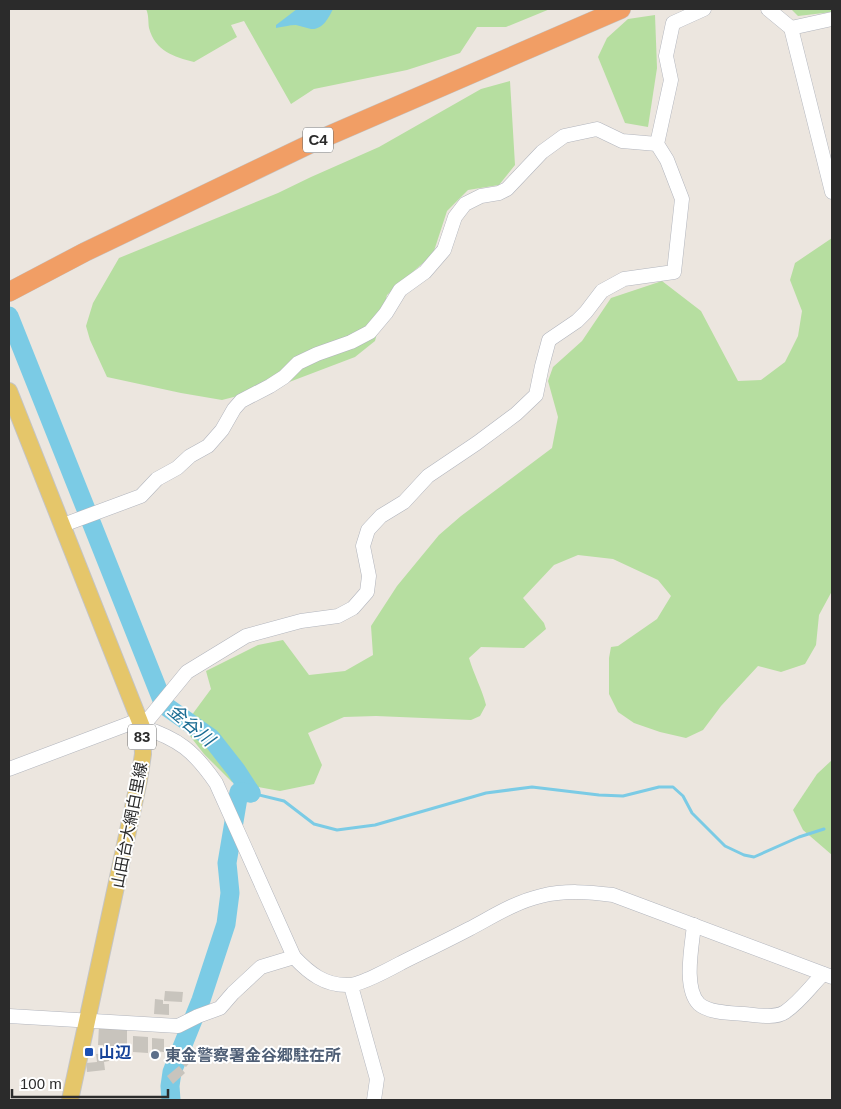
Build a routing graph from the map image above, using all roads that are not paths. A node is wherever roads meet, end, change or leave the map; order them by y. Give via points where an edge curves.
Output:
1 (621, 9) edge
2 (704, 9) edge
3 (768, 9) edge
4 (832, 19) edge
5 (791, 28) junction
6 (658, 144) junction
7 (832, 192) edge
8 (15, 289) edge
9 (9, 391) edge
10 (13, 413) edge
11 (62, 525) junction
12 (141, 723) junction
13 (9, 769) edge
14 (694, 926) junction
15 (294, 957) junction
16 (828, 976) edge
17 (351, 986) junction
18 (9, 1016) edge
19 (88, 1020) junction
20 (70, 1100) edge
21 (374, 1100) edge

1 - 8 highway, C4 via 314,142 118,235
2 - 6 street via 673,23 666,56 671,80
3 - 5 street
4 - 5 street
5 - 7 street
6 - 11 street via 622,141 596,129 564,136 542,152 507,189 466,204 455,217 444,250 426,272 400,290 370,332 298,364 284,377 241,401 208,446 157,479 141,496
6 - 12 street via 682,199 674,272 624,278 602,291 577,322 549,340 536,395 516,414 428,476 404,502 381,516 368,530 363,546 369,576 367,592 353,608 338,616 301,621 246,636 187,672
9 - 10 main road, 山田台大網白里線 / 83
10 - 11 main road, 山田台大網白里線 / 83
11 - 12 main road, 山田台大網白里線 / 83
12 - 13 street
12 - 15 street via 180,742 203,764 216,783
12 - 19 main road, 山田台大網白里線 / 83 via 143,754 139,780
14 - 16 street
14 - 16 street via 688,972 693,992 699,1004 717,1012 769,1016 784,1013 810,987
14 - 17 street via 613,895 565,892 540,896 500,912
15 - 17 street via 321,980
15 - 19 street via 261,967 220,1008 178,1026
17 - 21 street via 376,1079
18 - 19 street
19 - 20 main road, 山田台大網白里線 / 83

